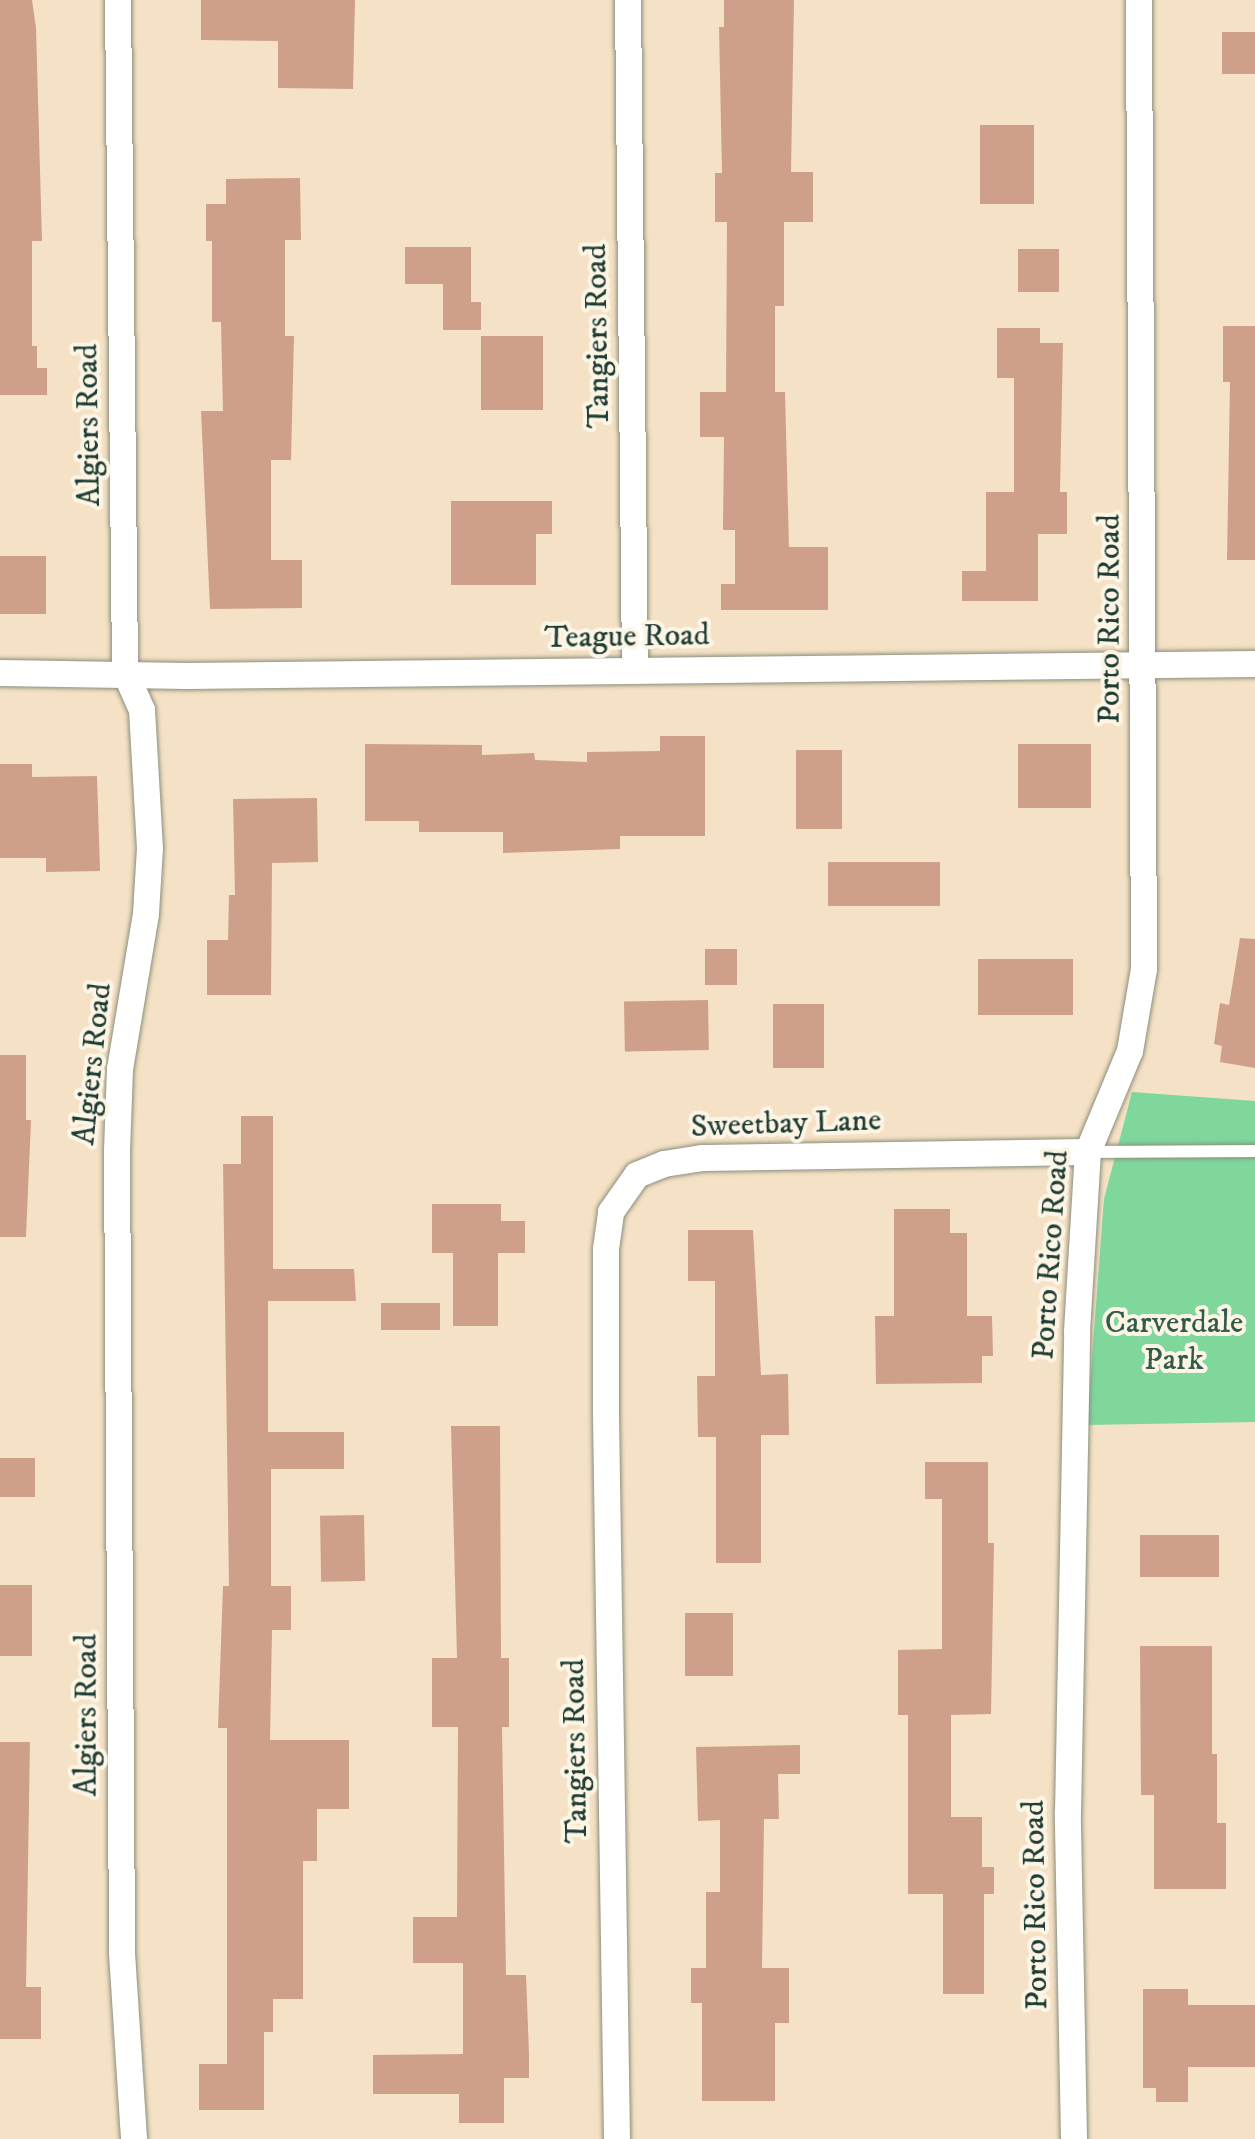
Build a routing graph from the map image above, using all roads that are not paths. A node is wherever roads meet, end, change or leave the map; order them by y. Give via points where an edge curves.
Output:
1 (118, 0) edge
2 (628, 0) edge
3 (1139, 0) edge
4 (1255, 664) edge
5 (1143, 666) junction
6 (635, 671) junction
7 (125, 672) junction
8 (0, 673) edge
9 (1255, 1151) edge
10 (1088, 1152) junction
11 (606, 1363) joint
12 (134, 2139) edge
13 (617, 2139) edge
14 (1074, 2139) edge

1 - 7 street, Algiers Road
2 - 6 street, Tangiers Road
3 - 5 street, Porto Rico Road
4 - 5 street, Teague Road
5 - 6 street, Teague Road
5 - 10 street, Porto Rico Road via 1144,969 1130,1051
6 - 7 street, Teague Road
7 - 8 street, Teague Road
7 - 12 street, Algiers Road via 142,710 150,848 146,914 120,1069 117,1151 122,1953
9 - 10 lane
10 - 11 street, Sweetbay Lane via 702,1158 637,1175 611,1212
10 - 14 street, Porto Rico Road via 1069,1548
11 - 13 street, Tangiers Road

